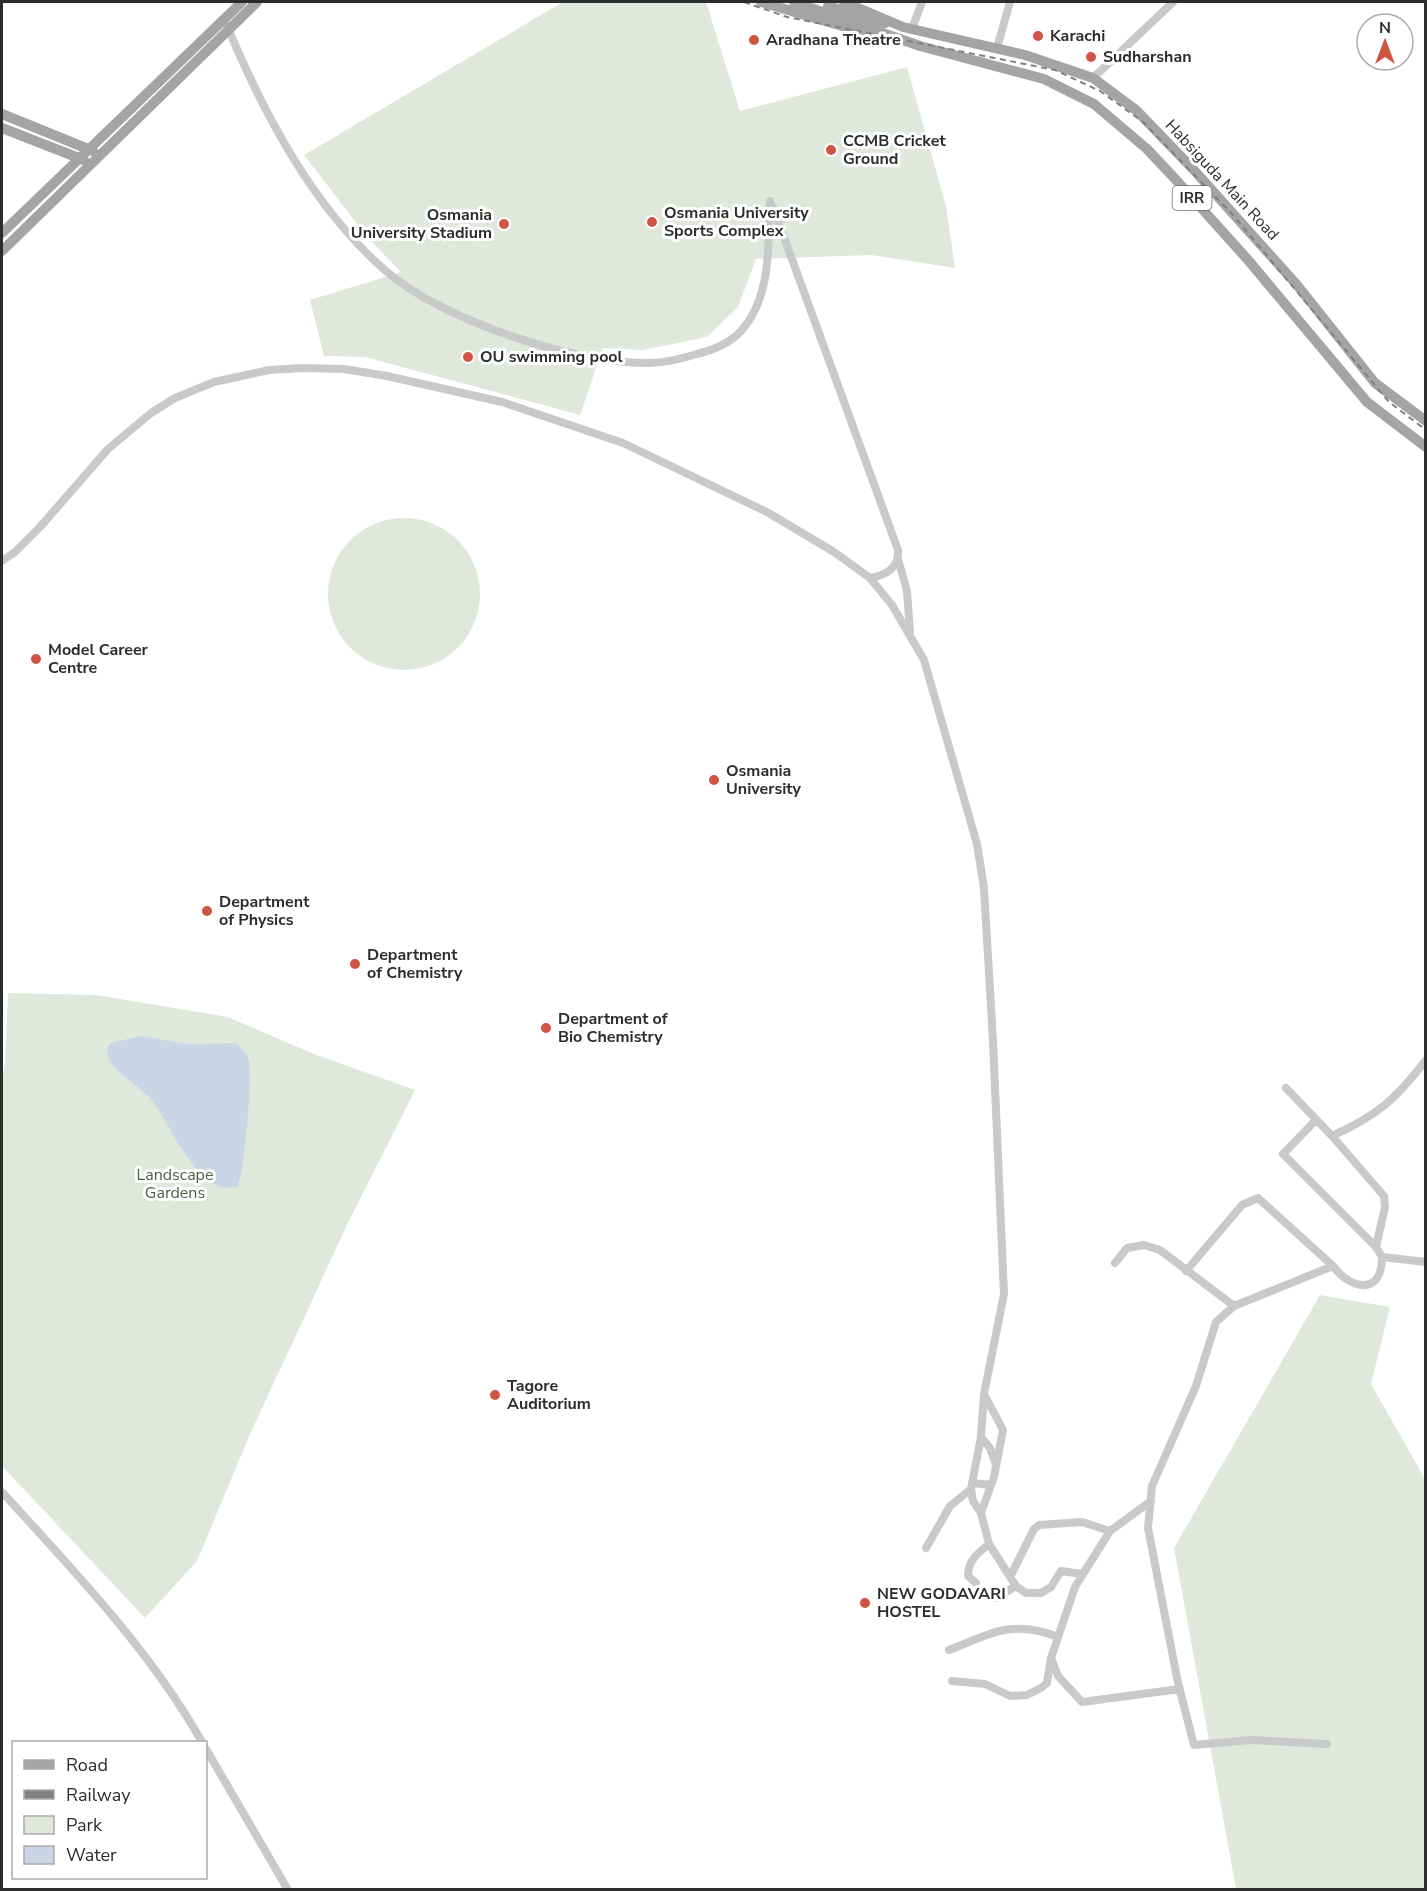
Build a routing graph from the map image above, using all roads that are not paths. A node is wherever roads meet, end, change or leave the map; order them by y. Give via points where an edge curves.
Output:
1 (242, 2) edge
2 (257, 2) edge
3 (761, 2) edge
4 (794, 2) edge
5 (815, 2) edge
6 (844, 2) edge
7 (922, 2) edge
8 (1010, 2) edge
9 (1173, 2) edge
10 (224, 18) junction
11 (870, 24) junction
12 (228, 29) junction
13 (904, 31) junction
14 (997, 48) junction
15 (1093, 78) junction
16 (2, 114) edge
17 (2, 128) edge
18 (89, 149) junction
19 (101, 155) junction
20 (80, 158) junction
21 (93, 163) junction
22 (1193, 169) junction
23 (1178, 182) junction
24 (2, 233) edge
25 (2, 251) edge
26 (1392, 396) junction
27 (1379, 411) junction
28 (1425, 421) edge
29 (1425, 447) edge
30 (898, 559) junction
31 (2, 561) edge
32 (870, 578) junction
33 (910, 634) junction
34 (1425, 1060) edge
35 (1286, 1088) dead end
36 (1315, 1121) junction
37 (1332, 1136) junction
38 (1376, 1247) junction
39 (1382, 1257) junction
40 (1425, 1262) edge
41 (1115, 1263) dead end
42 (1333, 1266) junction
43 (1186, 1271) junction
44 (1234, 1306) junction
45 (984, 1394) junction
46 (981, 1437) junction
47 (996, 1467) junction
48 (991, 1485) junction
49 (972, 1486) junction
50 (2, 1492) edge
51 (1151, 1501) junction
52 (981, 1513) junction
53 (1110, 1531) junction
54 (989, 1544) junction
55 (926, 1548) dead end
56 (1083, 1574) junction
57 (1011, 1575) junction
58 (976, 1583) dead end
59 (1016, 1586) junction
60 (996, 1598) dead end
61 (1058, 1637) junction
62 (949, 1650) dead end
63 (1051, 1658) junction
64 (952, 1681) dead end
65 (1180, 1689) junction
66 (201, 1741) edge
67 (1327, 1743) dead end
68 (207, 1751) edge
69 (288, 1890) edge

1 - 10 main road
2 - 12 main road
3 - 13 main road via 837,26
4 - 11 main road, IRR
5 - 11 main road, IRR
6 - 13 main road, Habsiguda Main Road
7 - 13 street
8 - 14 street
9 - 15 street
10 - 12 street
10 - 18 main road
11 - 13 main road, IRR
12 - 19 main road
12 - 30 street via 268,113 303,172 355,240 386,271 436,305 525,340 601,360 651,363 704,352 730,340 742,330 764,284 770,201 898,550
13 - 14 main road, Habsiguda Main Road / IRR
13 - 23 main road, Habsiguda Main Road / IRR via 958,58 1044,79 1084,97 1147,149
14 - 15 main road, Habsiguda Main Road / IRR
15 - 22 main road, Habsiguda Main Road / IRR via 1136,110
16 - 18 main road
17 - 20 main road
18 - 19 main road
18 - 20 main road
19 - 21 main road
20 - 21 main road
20 - 24 main road
21 - 25 main road
22 - 23 main road
22 - 26 main road, Habsiguda Main Road / IRR via 1297,285 1375,383
23 - 27 main road, Habsiguda Main Road / IRR
26 - 27 main road
26 - 28 main road, Habsiguda Main Road / IRR
27 - 29 main road, Habsiguda Main Road / IRR
30 - 32 street via 884,575
30 - 33 street via 907,591
31 - 32 street via 40,527 108,449 151,413 214,382 269,370 302,368 387,376 502,402 623,443 767,512
32 - 33 street
33 - 45 street via 924,660 941,711 977,844 984,888 1004,1294
34 - 37 street via 1398,1095 1378,1112
35 - 36 street
36 - 37 street
36 - 38 street via 1283,1154
37 - 38 street via 1384,1196
38 - 39 street
39 - 40 street
39 - 42 street via 1377,1277 1360,1286 1348,1282
41 - 43 street via 1127,1248 1144,1245 1160,1250
42 - 43 street via 1258,1198 1242,1204
42 - 44 street
43 - 44 street
44 - 51 street via 1216,1322 1196,1386 1155,1476
45 - 46 street
45 - 47 street via 1003,1430
46 - 47 street via 990,1448
46 - 49 street
47 - 48 street
48 - 49 street
48 - 52 street
49 - 52 street via 973,1501
49 - 55 street via 950,1506
50 - 66 street via 140,1651
51 - 53 street
51 - 65 street via 1148,1528
52 - 54 street
53 - 56 street
53 - 57 street via 1082,1522 1040,1525 1034,1529
54 - 57 street
54 - 58 street via 968,1566 968,1575
56 - 59 street via 1061,1571 1051,1587 1041,1593 1026,1593
56 - 61 street
57 - 59 street
59 - 60 street
61 - 62 street via 1021,1627 995,1631
61 - 63 street
63 - 64 street via 1047,1683 1027,1695 1010,1696 985,1684
63 - 65 street via 1058,1676 1082,1701
65 - 67 street via 1194,1745 1251,1740
68 - 69 street

